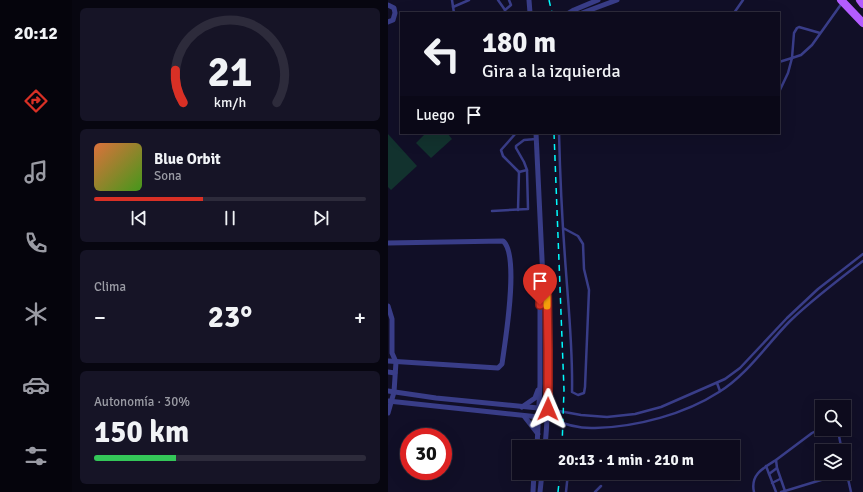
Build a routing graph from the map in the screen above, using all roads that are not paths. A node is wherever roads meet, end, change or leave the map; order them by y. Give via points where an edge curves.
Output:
1 (452, 0) edge
2 (469, 0) edge
3 (498, 0) edge
4 (509, 0) edge
5 (529, 0) edge
6 (598, 0) edge
7 (617, 0) edge
8 (743, 0) edge
9 (860, 0) edge
10 (843, 1) edge
11 (390, 3) edge
12 (863, 4) edge
13 (453, 7) junction
14 (505, 11) edge
15 (454, 12) edge
16 (530, 12) edge
17 (571, 12) edge
18 (585, 12) edge
19 (735, 12) edge
20 (388, 22) edge
21 (863, 23) edge
22 (820, 33) junction
23 (792, 58) junction
24 (780, 62) edge
25 (780, 90) edge
26 (515, 134) edge
27 (536, 134) edge
28 (559, 134) edge
29 (536, 139) junction
30 (527, 170) junction
31 (519, 172) junction
32 (518, 210) junction
33 (492, 211) dead end
34 (563, 228) junction
35 (388, 244) edge
36 (863, 254) edge
37 (856, 260) junction
38 (863, 261) edge
39 (859, 264) junction
40 (543, 280) junction
41 (388, 306) edge
42 (390, 356) edge
43 (388, 361) edge
44 (396, 362) junction
45 (388, 372) edge
46 (395, 373) junction
47 (717, 383) junction
48 (540, 384) junction
49 (720, 391) junction
50 (391, 392) edge
51 (436, 398) junction
52 (390, 402) edge
53 (434, 407) junction
54 (522, 407) junction
55 (540, 409) junction
56 (548, 409) junction
57 (388, 413) edge
58 (524, 416) junction
59 (539, 417) junction
60 (548, 418) junction
61 (815, 432) edge
62 (538, 434) junction
63 (538, 440) edge
64 (546, 440) edge
65 (776, 460) junction
66 (766, 466) junction
67 (777, 468) junction
68 (769, 474) junction
69 (780, 479) junction
70 (534, 480) edge
71 (541, 480) edge
72 (567, 480) edge
73 (821, 480) edge
74 (848, 480) edge
75 (772, 483) junction
76 (601, 486) dead end
77 (785, 491) junction
78 (533, 492) edge
79 (540, 492) edge
80 (566, 492) edge
81 (595, 492) edge
82 (754, 492) edge
83 (776, 492) edge
84 (780, 492) edge
85 (851, 492) edge

1 - 13 lane
2 - 13 lane
3 - 14 lane
4 - 14 lane via 511,5
5 - 16 street
6 - 17 street
7 - 18 street
8 - 19 lane
9 - 12 main road
10 - 21 main road
10 - 22 lane
11 - 20 street via 395,16
13 - 15 lane
22 - 23 lane via 801,55
22 - 23 lane via 796,28
23 - 24 lane
23 - 25 lane
26 - 31 lane via 501,150 503,156
27 - 29 street
28 - 34 lane
29 - 30 lane via 524,140 516,146
29 - 40 street
30 - 31 lane
30 - 32 lane via 528,209
31 - 32 lane
32 - 33 lane
34 - 34 lane via 571,321 572,392 578,395 584,393 585,387 589,290 584,270 583,244 578,236
35 - 44 street via 503,241 508,246 511,272 510,303 500,367
36 - 37 lane
37 - 39 lane
37 - 47 lane via 818,289 740,368
38 - 39 lane
39 - 49 lane via 790,321 744,372
40 - 48 street via 540,289
40 - 56 street via 547,288
41 - 42 street via 392,319
42 - 44 street
43 - 44 street
44 - 46 street
45 - 46 street
46 - 50 street
47 - 49 lane
47 - 56 lane via 660,407 635,414 607,417
48 - 54 street via 535,398
48 - 55 street
49 - 60 lane via 686,409 640,422 594,428 568,425
50 - 51 street
50 - 52 street
51 - 53 street
51 - 54 street
52 - 53 street
52 - 57 street
53 - 58 street
54 - 55 street
55 - 56 street
55 - 59 street
56 - 60 street
58 - 59 street
58 - 62 street
59 - 60 street
59 - 62 street
60 - 64 street
61 - 65 lane
62 - 63 street
65 - 66 lane
65 - 67 lane
66 - 68 lane
66 - 82 lane via 753,480
67 - 68 lane
67 - 69 lane
68 - 75 lane
69 - 75 lane
69 - 77 lane
70 - 78 street
71 - 79 street
72 - 80 lane
73 - 77 lane
74 - 85 lane
75 - 83 lane
76 - 81 lane
77 - 84 lane

